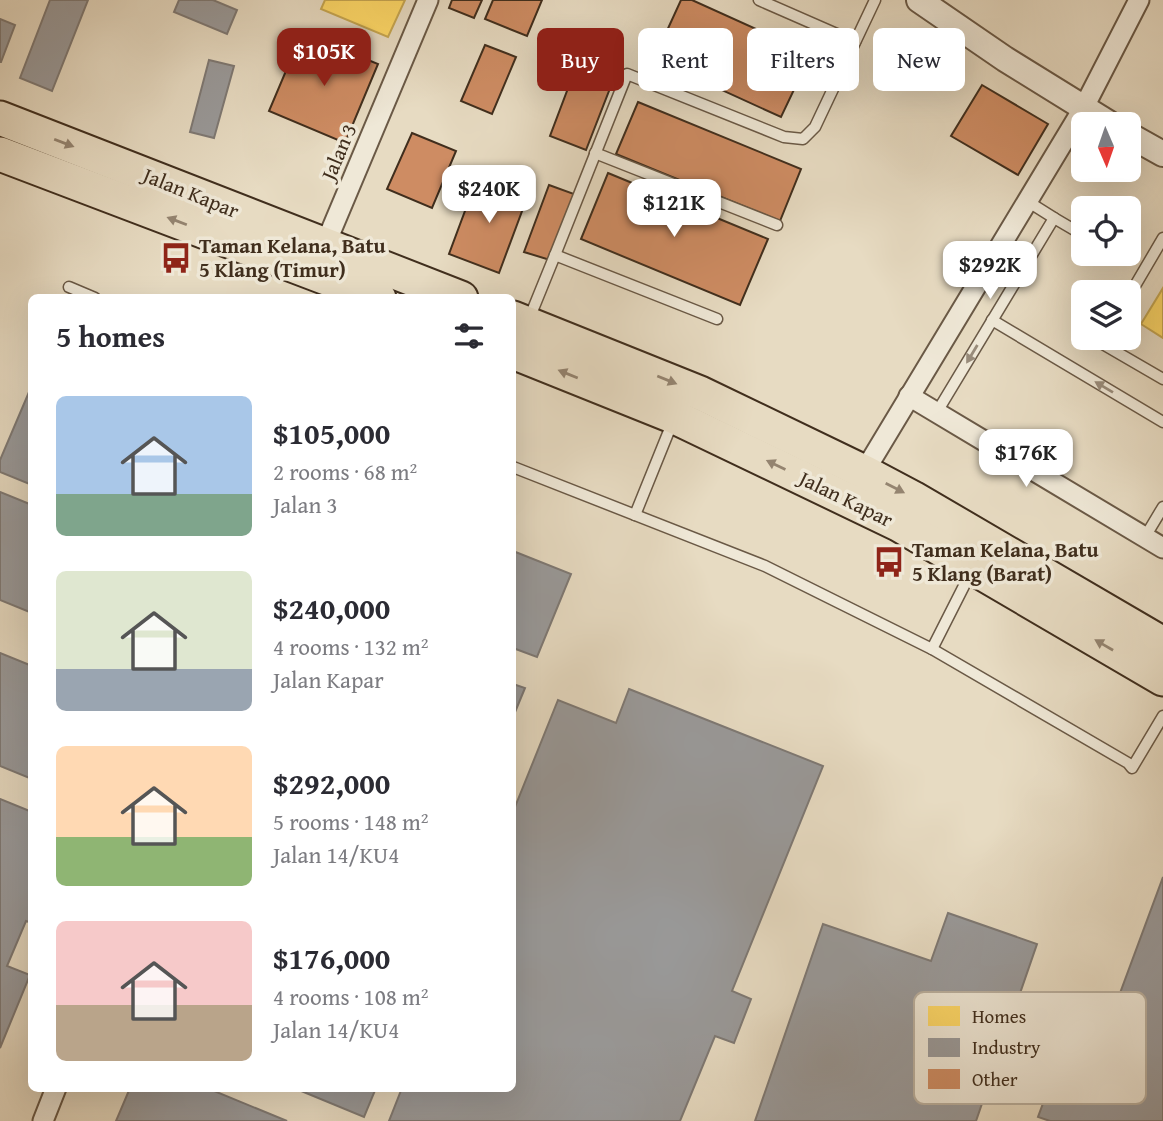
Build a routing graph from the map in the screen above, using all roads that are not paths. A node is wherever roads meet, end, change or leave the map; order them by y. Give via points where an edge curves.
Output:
1 (428, 0) edge
2 (759, 0) edge
3 (875, 0) edge
4 (919, 0) edge
5 (1139, 0) edge
6 (823, 28) edge
7 (859, 34) edge
8 (832, 91) edge
9 (1083, 108) junction
10 (1090, 112) edge
11 (0, 118) edge
12 (1141, 142) edge
13 (596, 153) junction
14 (0, 154) edge
15 (1163, 154) edge
16 (1027, 201) junction
17 (1054, 218) junction
18 (777, 225) dead end
19 (1071, 228) edge
20 (1163, 238) edge
21 (325, 245) junction
22 (555, 255) junction
23 (1138, 280) edge
24 (69, 287) dead end
25 (86, 294) edge
26 (367, 294) edge
27 (450, 294) edge
28 (717, 319) dead end
29 (992, 320) junction
30 (517, 331) edge
31 (1113, 350) edge
32 (1163, 379) edge
33 (909, 396) junction
34 (937, 412) junction
35 (675, 417) junction
36 (1163, 422) edge
37 (516, 468) edge
38 (864, 472) junction
39 (1163, 507) edge
40 (635, 515) junction
41 (1145, 537) junction
42 (1163, 548) edge
43 (972, 568) junction
44 (1163, 644) edge
45 (932, 649) junction
46 (1163, 679) edge
47 (1163, 716) edge
48 (54, 1092) edge
49 (43, 1121) edge

1 - 21 street, Jalan 3
2 - 6 lane
3 - 7 lane
4 - 9 street
5 - 9 street
8 - 13 lane via 815,127 803,139 784,137 627,74
9 - 10 street
9 - 16 street
11 -> 21 highway, Jalan Kapar
12 - 15 street
13 - 18 lane
13 - 22 lane
26 -> 14 highway, Jalan Kapar
16 - 17 lane
16 - 33 street
17 - 19 lane
17 - 29 lane
20 - 23 lane
21 - 27 highway, Jalan Kapar
22 - 28 lane
22 - 30 lane
24 - 25 lane
29 -> 34 lane
36 -> 29 lane
35 -> 30 highway, Jalan Kapar
30 -> 38 highway, Jalan Kapar via 700,393
31 - 32 lane
33 - 34 street
33 - 38 street
34 - 41 street
35 - 40 lane
43 -> 35 highway, Jalan Kapar via 898,524
37 - 40 lane
38 -> 44 highway, Jalan Kapar
39 - 41 lane
40 - 45 lane via 765,566
41 - 42 street
43 - 45 lane
46 -> 43 highway, Jalan Kapar
45 - 47 lane via 1132,768
48 - 49 street

